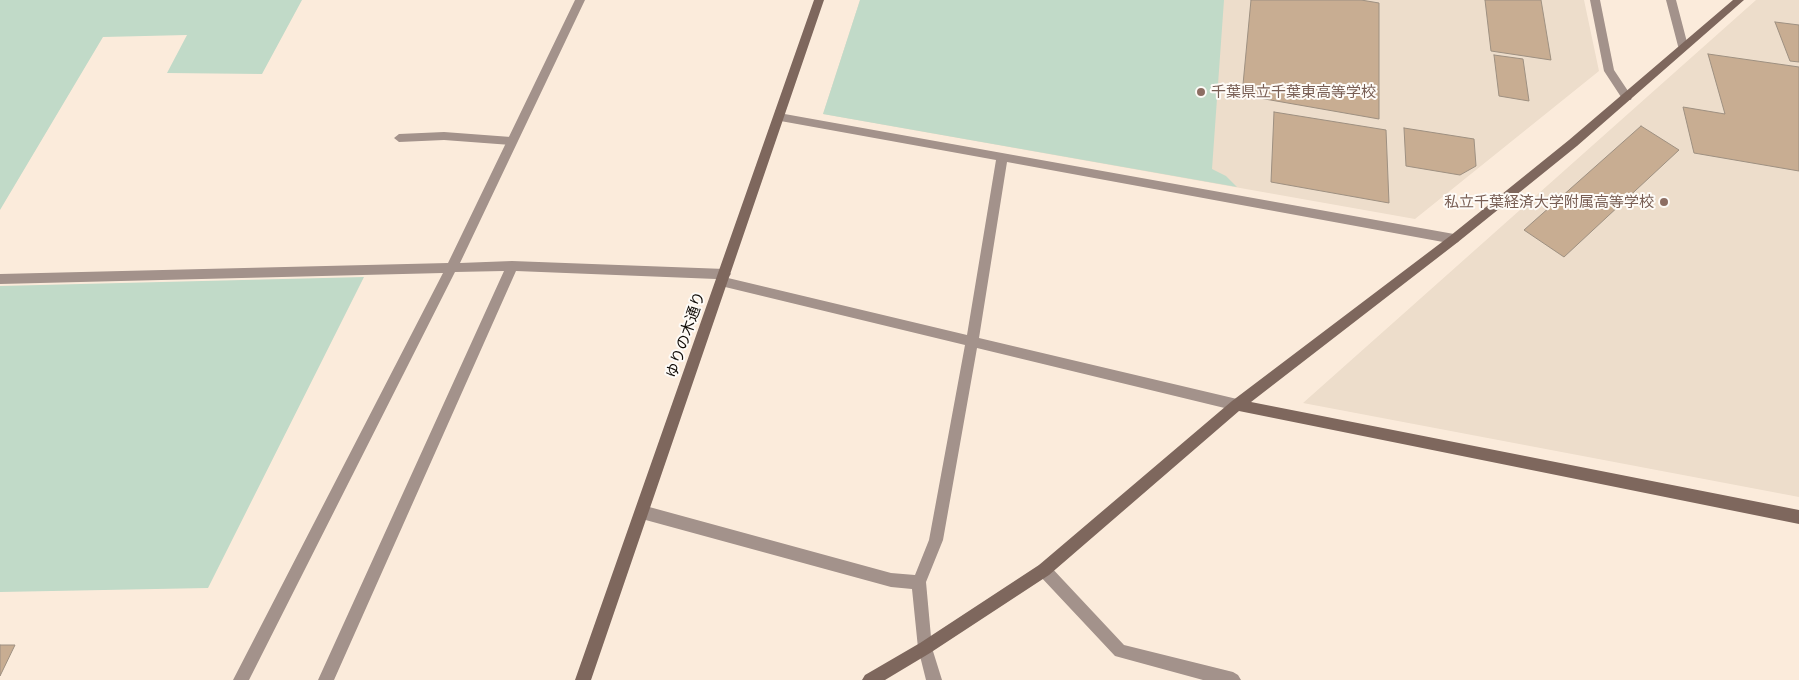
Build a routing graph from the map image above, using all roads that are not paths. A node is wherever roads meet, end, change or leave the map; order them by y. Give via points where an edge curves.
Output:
1 (580, 0) edge
2 (819, 0) edge
3 (1595, 0) edge
4 (1671, 0) edge
5 (1739, 0) edge
6 (1683, 46) junction
7 (1626, 97) junction
8 (779, 117) junction
9 (399, 138) dead end
10 (511, 141) junction
11 (1002, 158) junction
12 (1454, 239) junction
13 (452, 266) junction
14 (512, 266) junction
15 (723, 278) junction
16 (0, 279) edge
17 (972, 343) junction
18 (1237, 405) junction
19 (642, 512) junction
20 (1799, 517) edge
21 (1044, 570) junction
22 (919, 582) junction
23 (925, 648) junction
24 (241, 680) edge
25 (326, 680) edge
26 (582, 680) edge
27 (870, 680) edge
28 (934, 680) edge
29 (1233, 680) edge

1 - 10 street
2 - 8 street, ゆりの木通り
3 - 7 street via 1609,71
4 - 6 street
5 - 6 street
6 - 7 street
7 - 12 street
8 - 11 street
8 - 15 street, ゆりの木通り
9 - 10 street via 444,136
10 - 13 street
11 - 12 street
11 - 17 street
12 - 18 street
13 - 14 street
13 - 16 street
13 - 24 street
14 - 15 street
14 - 25 street
15 - 17 street
15 - 19 street, ゆりの木通り
17 - 18 street
17 - 22 street via 936,540
18 - 20 street
18 - 21 street
19 - 22 street via 891,580
19 - 26 street, ゆりの木通り
21 - 23 street
21 - 29 street via 1120,651
22 - 23 street
23 - 27 street
23 - 28 street

